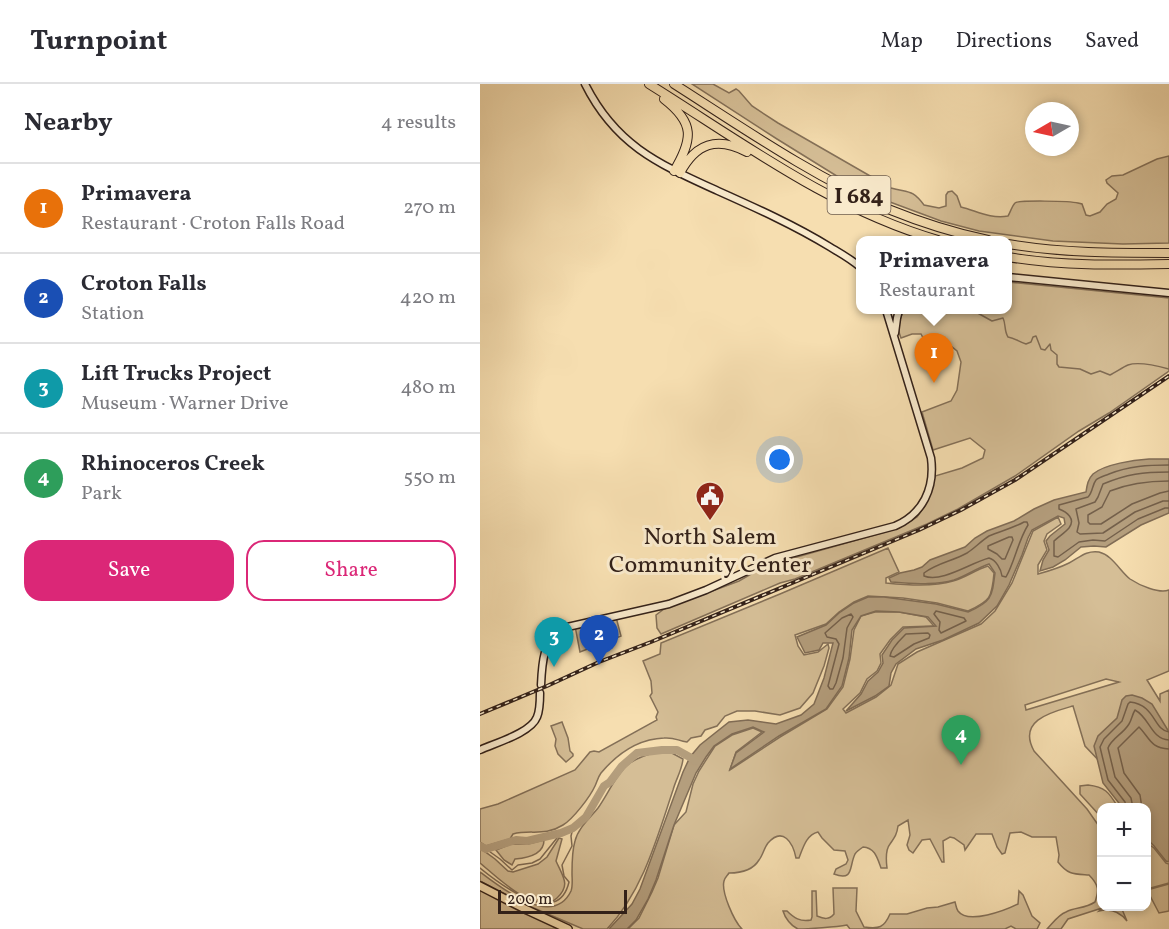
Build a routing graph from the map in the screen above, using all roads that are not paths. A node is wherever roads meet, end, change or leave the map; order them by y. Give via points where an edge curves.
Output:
1 (585, 84) edge
2 (674, 84) edge
3 (653, 86) edge
4 (776, 164) junction
5 (677, 172) junction
6 (925, 236) edge
7 (973, 236) edge
8 (1012, 245) edge
9 (1169, 253) edge
10 (1012, 258) edge
11 (856, 264) edge
12 (1169, 264) edge
13 (1012, 277) edge
14 (1169, 293) edge
15 (887, 314) edge
16 (898, 314) edge
17 (896, 346) junction
18 (541, 685) dead end
19 (540, 693) dead end
20 (480, 750) edge
21 (480, 886) edge
22 (568, 929) edge

1 - 5 main road via 603,114 624,137 647,156
2 - 7 highway, I 684 via 793,159 861,196 931,225
3 - 4 highway, I 684
3 - 5 highway via 679,111 687,130 686,149
4 - 5 highway via 734,145 720,143 698,150
4 - 6 highway, I 684 via 854,209
5 - 11 main road via 793,226
8 - 9 highway via 1083,253
10 - 12 highway via 1082,265
13 - 14 main road
15 - 17 main road
16 - 17 main road
17 - 18 main road via 932,465 927,494 912,516 888,529 775,558 675,602 558,630 546,648
19 - 20 main road via 538,717 527,729
21 - 22 main road

